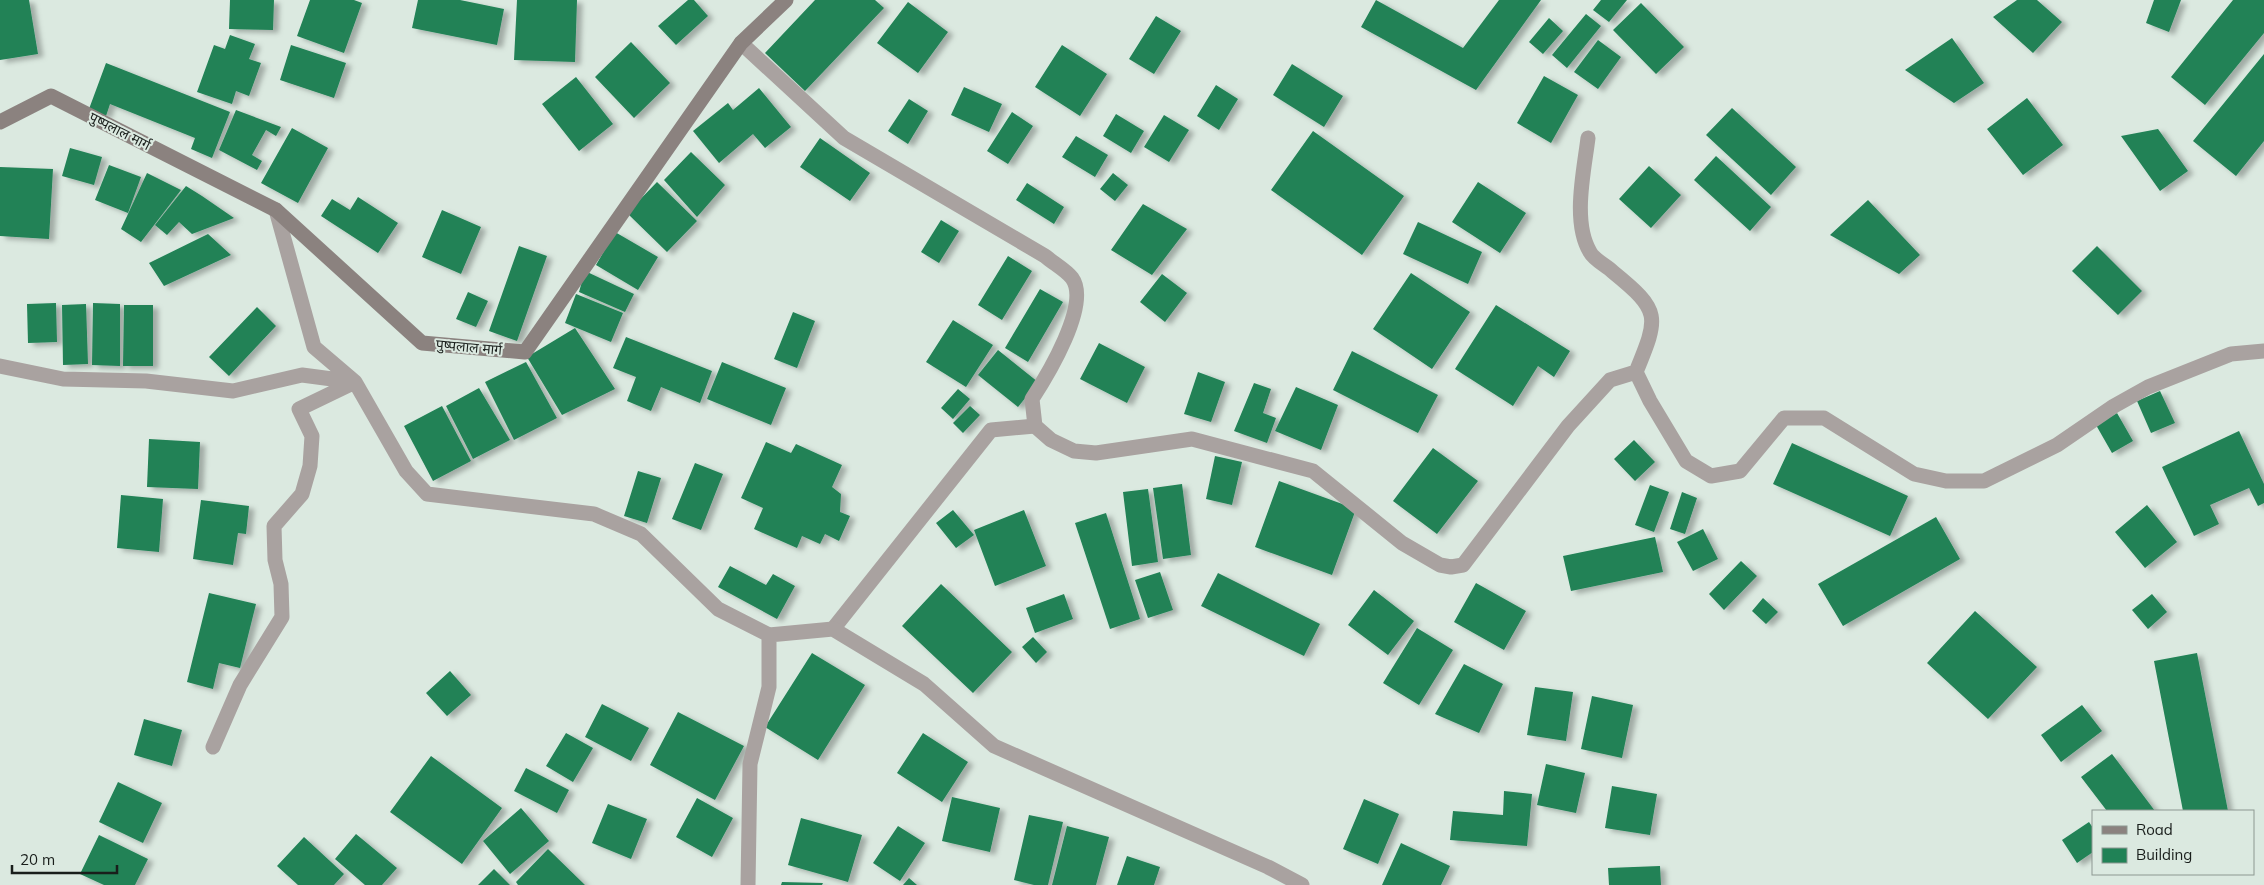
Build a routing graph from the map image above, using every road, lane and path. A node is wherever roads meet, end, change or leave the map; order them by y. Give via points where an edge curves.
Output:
1 (786, 0) edge
2 (741, 43) junction
3 (0, 122) edge
4 (1588, 138) dead end
5 (276, 210) junction
6 (2264, 351) edge
7 (0, 366) edge
8 (1636, 372) junction
9 (355, 382) junction
10 (1035, 426) junction
11 (833, 629) junction
12 (769, 635) junction
13 (213, 747) dead end
14 (748, 885) edge
15 (1302, 885) edge

1 - 2 street, पुष्पलाल मार्ग
2 - 5 street, पुष्पलाल मार्ग via 525,352 422,343
2 - 10 street via 844,138 1045,256 1072,278 1077,306 1051,370 1032,398
3 - 5 street, पुष्पलाल मार्ग via 51,96
4 - 8 street via 1581,223 1590,253 1642,295 1652,313 1652,336
5 - 9 street via 314,347
6 - 8 street via 2231,354 2148,387 2057,445 1984,481 1946,481 1914,474 1824,418 1784,418 1740,471 1711,476 1686,461
7 - 9 street via 63,379 146,381 233,391 302,375
8 - 10 street via 1610,380 1568,426 1462,565 1451,567 1440,565 1402,542 1312,471 1192,439 1096,453 1074,451 1051,440
9 - 12 street via 406,471 428,494 594,514 610,520 641,534 718,609
9 - 13 street via 299,409 312,436 310,466 302,494 274,526 282,617 240,685
10 - 11 street via 991,430
11 - 12 street
11 - 15 street via 924,684 994,746
12 - 14 street via 769,687 750,764

